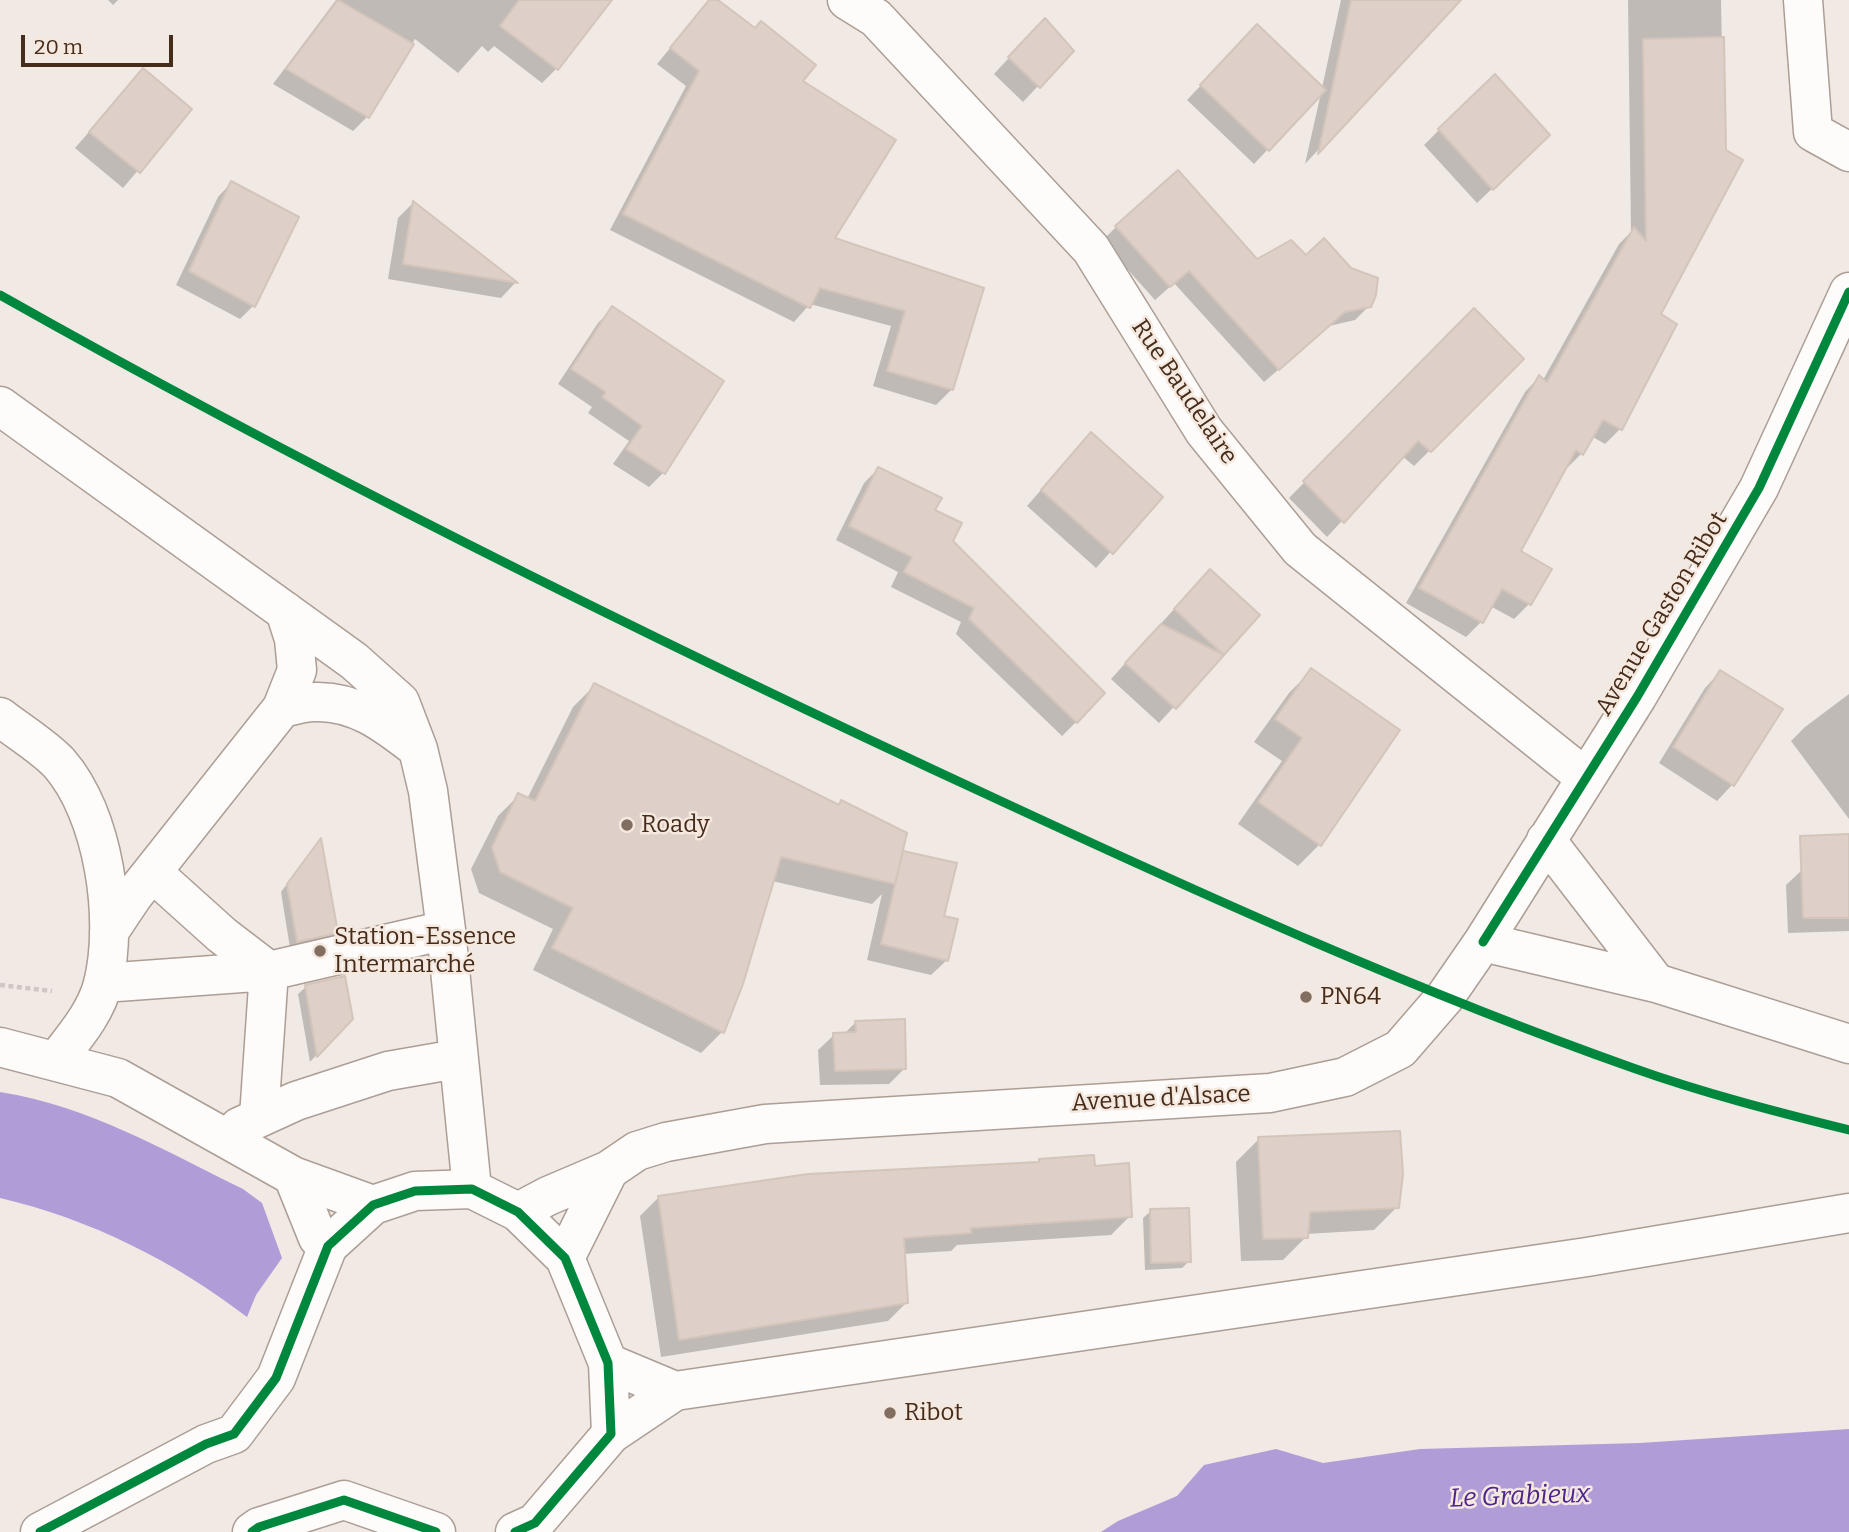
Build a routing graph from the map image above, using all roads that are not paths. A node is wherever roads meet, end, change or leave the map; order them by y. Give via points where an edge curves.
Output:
1 (847, 0) edge
2 (1803, 0) edge
3 (1849, 152) edge
4 (1849, 292) edge
5 (0, 406) edge
6 (285, 611) junction
7 (282, 708) junction
8 (0, 717) edge
9 (418, 749) junction
10 (1586, 778) junction
11 (1546, 840) junction
12 (153, 873) junction
13 (446, 930) junction
14 (109, 932) junction
15 (1483, 942) junction
16 (269, 971) junction
17 (103, 983) junction
18 (1656, 983) junction
19 (1849, 1044) edge
20 (0, 1047) edge
21 (457, 1059) junction
22 (55, 1061) junction
23 (259, 1117) junction
24 (221, 1135) junction
25 (610, 1170) junction
26 (293, 1176) junction
27 (472, 1189) junction
28 (373, 1205) junction
29 (518, 1212) junction
30 (1849, 1213) edge
31 (328, 1246) junction
32 (565, 1258) junction
33 (608, 1363) junction
34 (675, 1391) junction
35 (611, 1434) junction
36 (530, 1529) edge
37 (40, 1532) edge
38 (252, 1532) edge
39 (436, 1532) edge

1 - 10 street, Rue Baudelaire via 876,19 1091,249 1204,431 1300,549
2 - 3 street via 1813,132
4 - 10 street, Avenue Gaston Ribot via 1759,488
5 - 6 street
6 - 7 street via 297,670
6 - 9 street via 355,661 400,702
7 - 9 street via 315,702 357,708
7 - 12 street
8 - 14 street via 59,763 87,806 104,864
9 - 13 street via 428,790
10 - 11 street, Avenue Gaston Ribot
11 - 15 street, Avenue Gaston Ribot
11 - 18 street
12 - 14 street
12 - 16 street
13 - 16 street
13 - 21 street
14 - 17 street
15 - 18 street
15 - 25 street, Avenue d'Alsace via 1445,997 1400,1049 1345,1077 1270,1093 765,1124 666,1142 637,1151
16 - 17 street
16 - 23 street
17 - 22 street via 87,1020
18 - 19 street
20 - 22 street
21 - 23 street via 388,1071
21 - 27 street
22 - 24 street via 118,1078
23 - 24 street
24 - 26 street
25 - 29 street, Avenue d'Alsace
25 - 32 street, Avenue d'Alsace
26 - 28 street
26 - 31 street via 318,1238
27 - 28 street via 415,1191
27 - 29 street
28 - 31 street
29 - 32 street
30 - 34 street via 1587,1257
31 - 37 street via 276,1378 234,1434 206,1444
32 - 33 street
33 - 34 street
33 - 35 street
34 - 35 street
35 - 36 street
38 - 39 street via 344,1500

